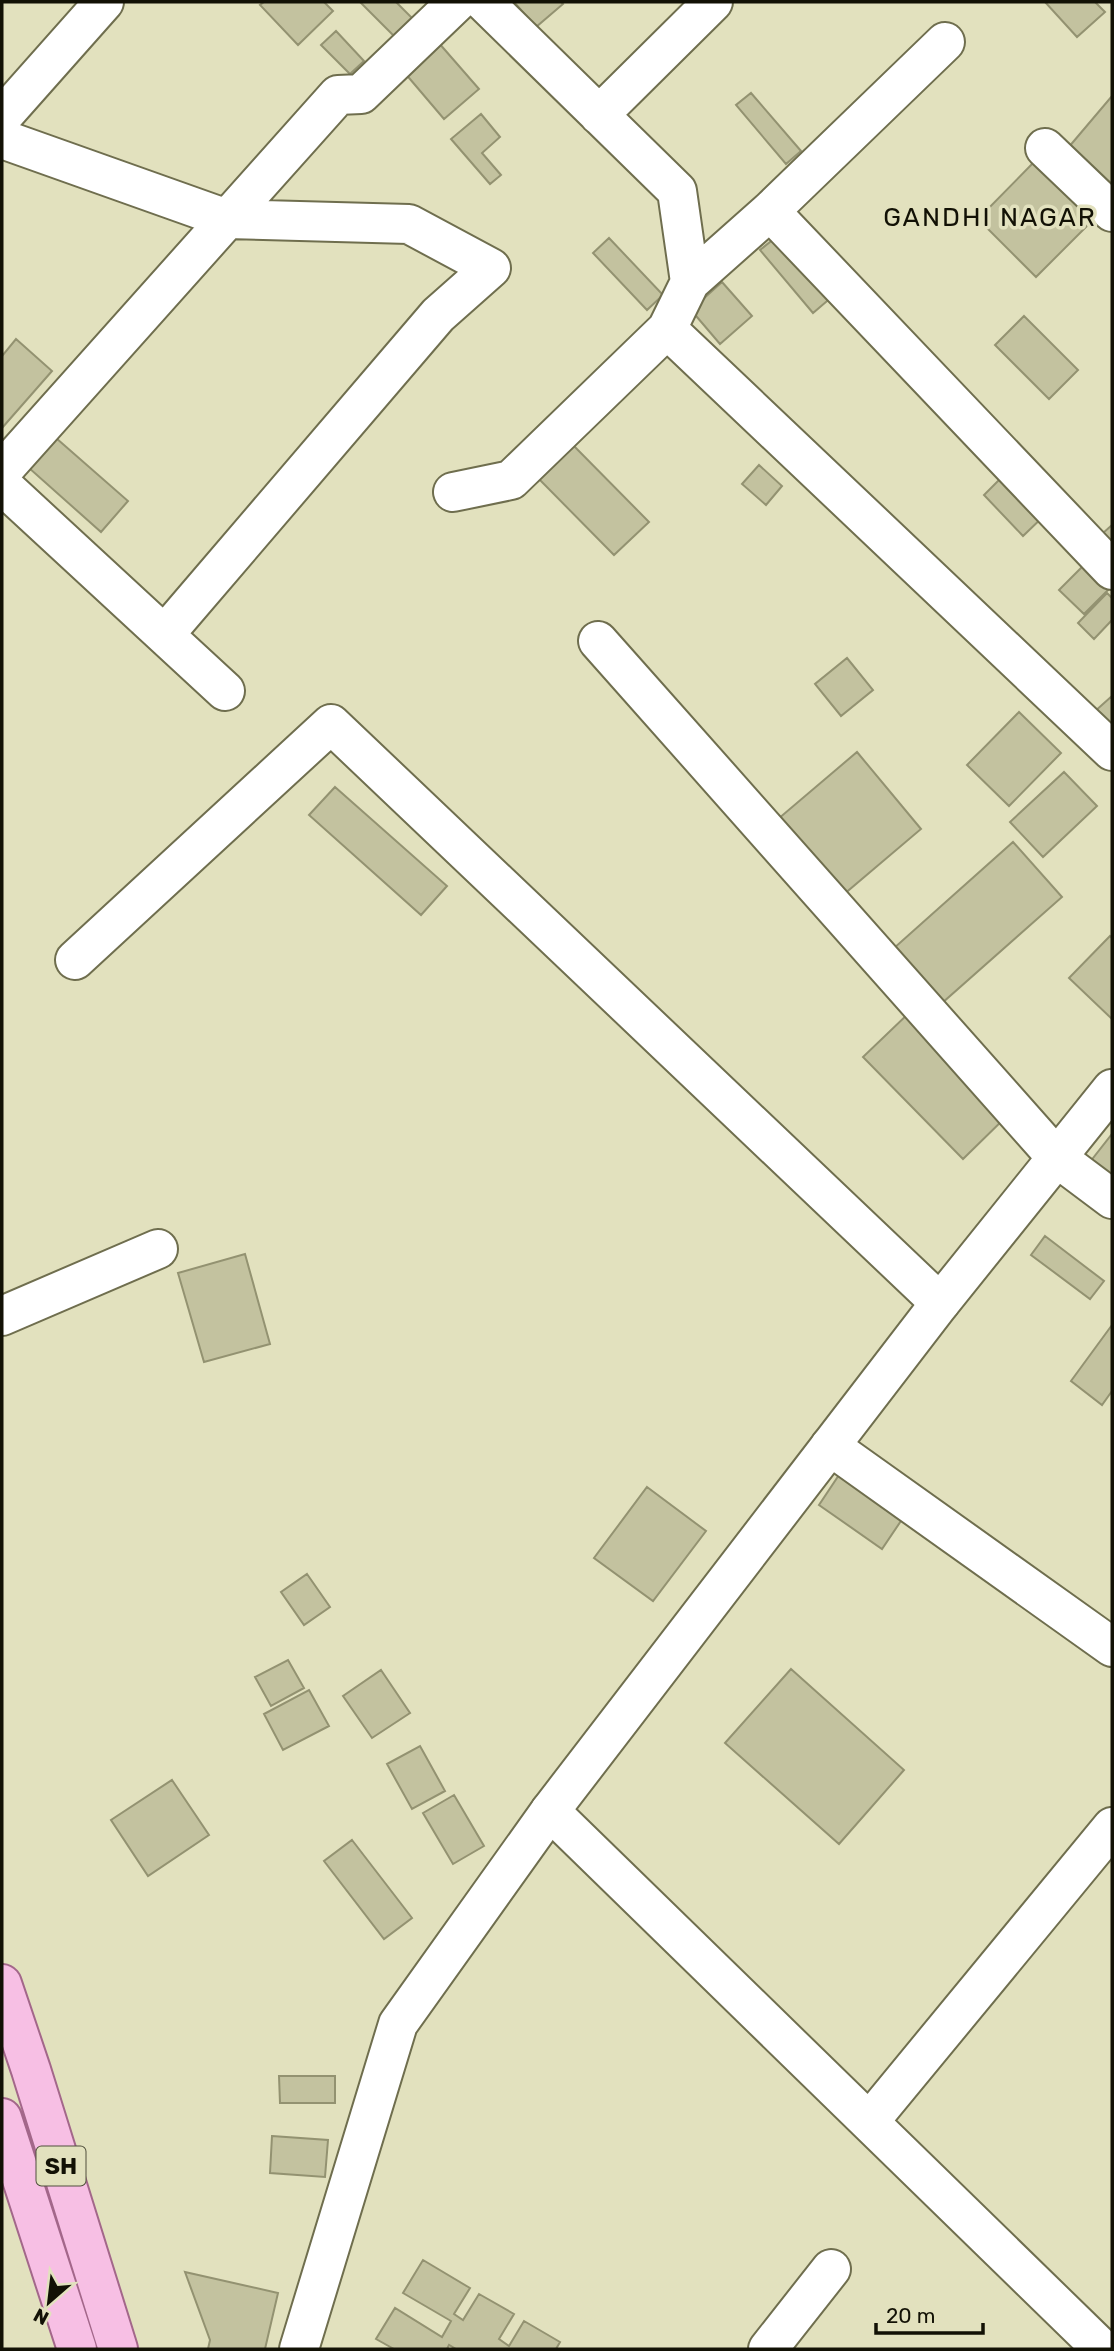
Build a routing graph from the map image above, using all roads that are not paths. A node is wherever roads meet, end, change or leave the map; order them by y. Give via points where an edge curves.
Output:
1 (104, 2) edge
2 (457, 2) edge
3 (484, 2) edge
4 (713, 2) edge
5 (944, 42) dead end
6 (599, 115) junction
7 (2, 117) edge
8 (2, 139) edge
9 (1045, 148) dead end
10 (770, 211) junction
11 (1112, 212) edge
12 (227, 219) junction
13 (690, 282) junction
14 (667, 329) junction
15 (2, 471) edge
16 (2, 485) edge
17 (453, 492) dead end
18 (1112, 570) edge
19 (165, 634) junction
20 (598, 641) dead end
21 (225, 691) dead end
22 (1112, 751) edge
23 (75, 960) dead end
24 (1112, 1089) edge
25 (1056, 1157) junction
26 (1112, 1199) edge
27 (158, 1249) dead end
28 (940, 1303) junction
29 (2, 1316) edge
30 (830, 1446) junction
31 (1112, 1647) edge
32 (550, 1811) junction
33 (1112, 1827) edge
34 (2, 1984) edge
35 (2, 2118) edge
36 (869, 2122) junction
37 (831, 2269) dead end
38 (77, 2349) edge
39 (118, 2349) edge
40 (299, 2349) edge
41 (768, 2349) edge
42 (1102, 2349) edge

1 - 7 street
2 - 12 street via 361,94 338,95
3 - 6 street
4 - 6 street
5 - 10 street
6 - 13 street via 677,191
8 - 12 street
9 - 11 street
10 - 13 street
10 - 18 street
12 - 15 street
12 - 19 street via 410,224 491,268 438,315
13 - 14 street
14 - 17 street via 511,480
14 - 22 street
16 - 19 street
19 - 21 street
20 - 25 street
23 - 28 street via 331,724
24 - 25 street
25 - 26 street
25 - 28 street
27 - 29 street
28 - 30 street
30 - 31 street
30 - 32 street
32 - 36 street
32 - 40 street via 398,2024
33 - 36 street
34 - 39 main road, SH
35 - 38 main road, SH
36 - 42 street
37 - 41 street

